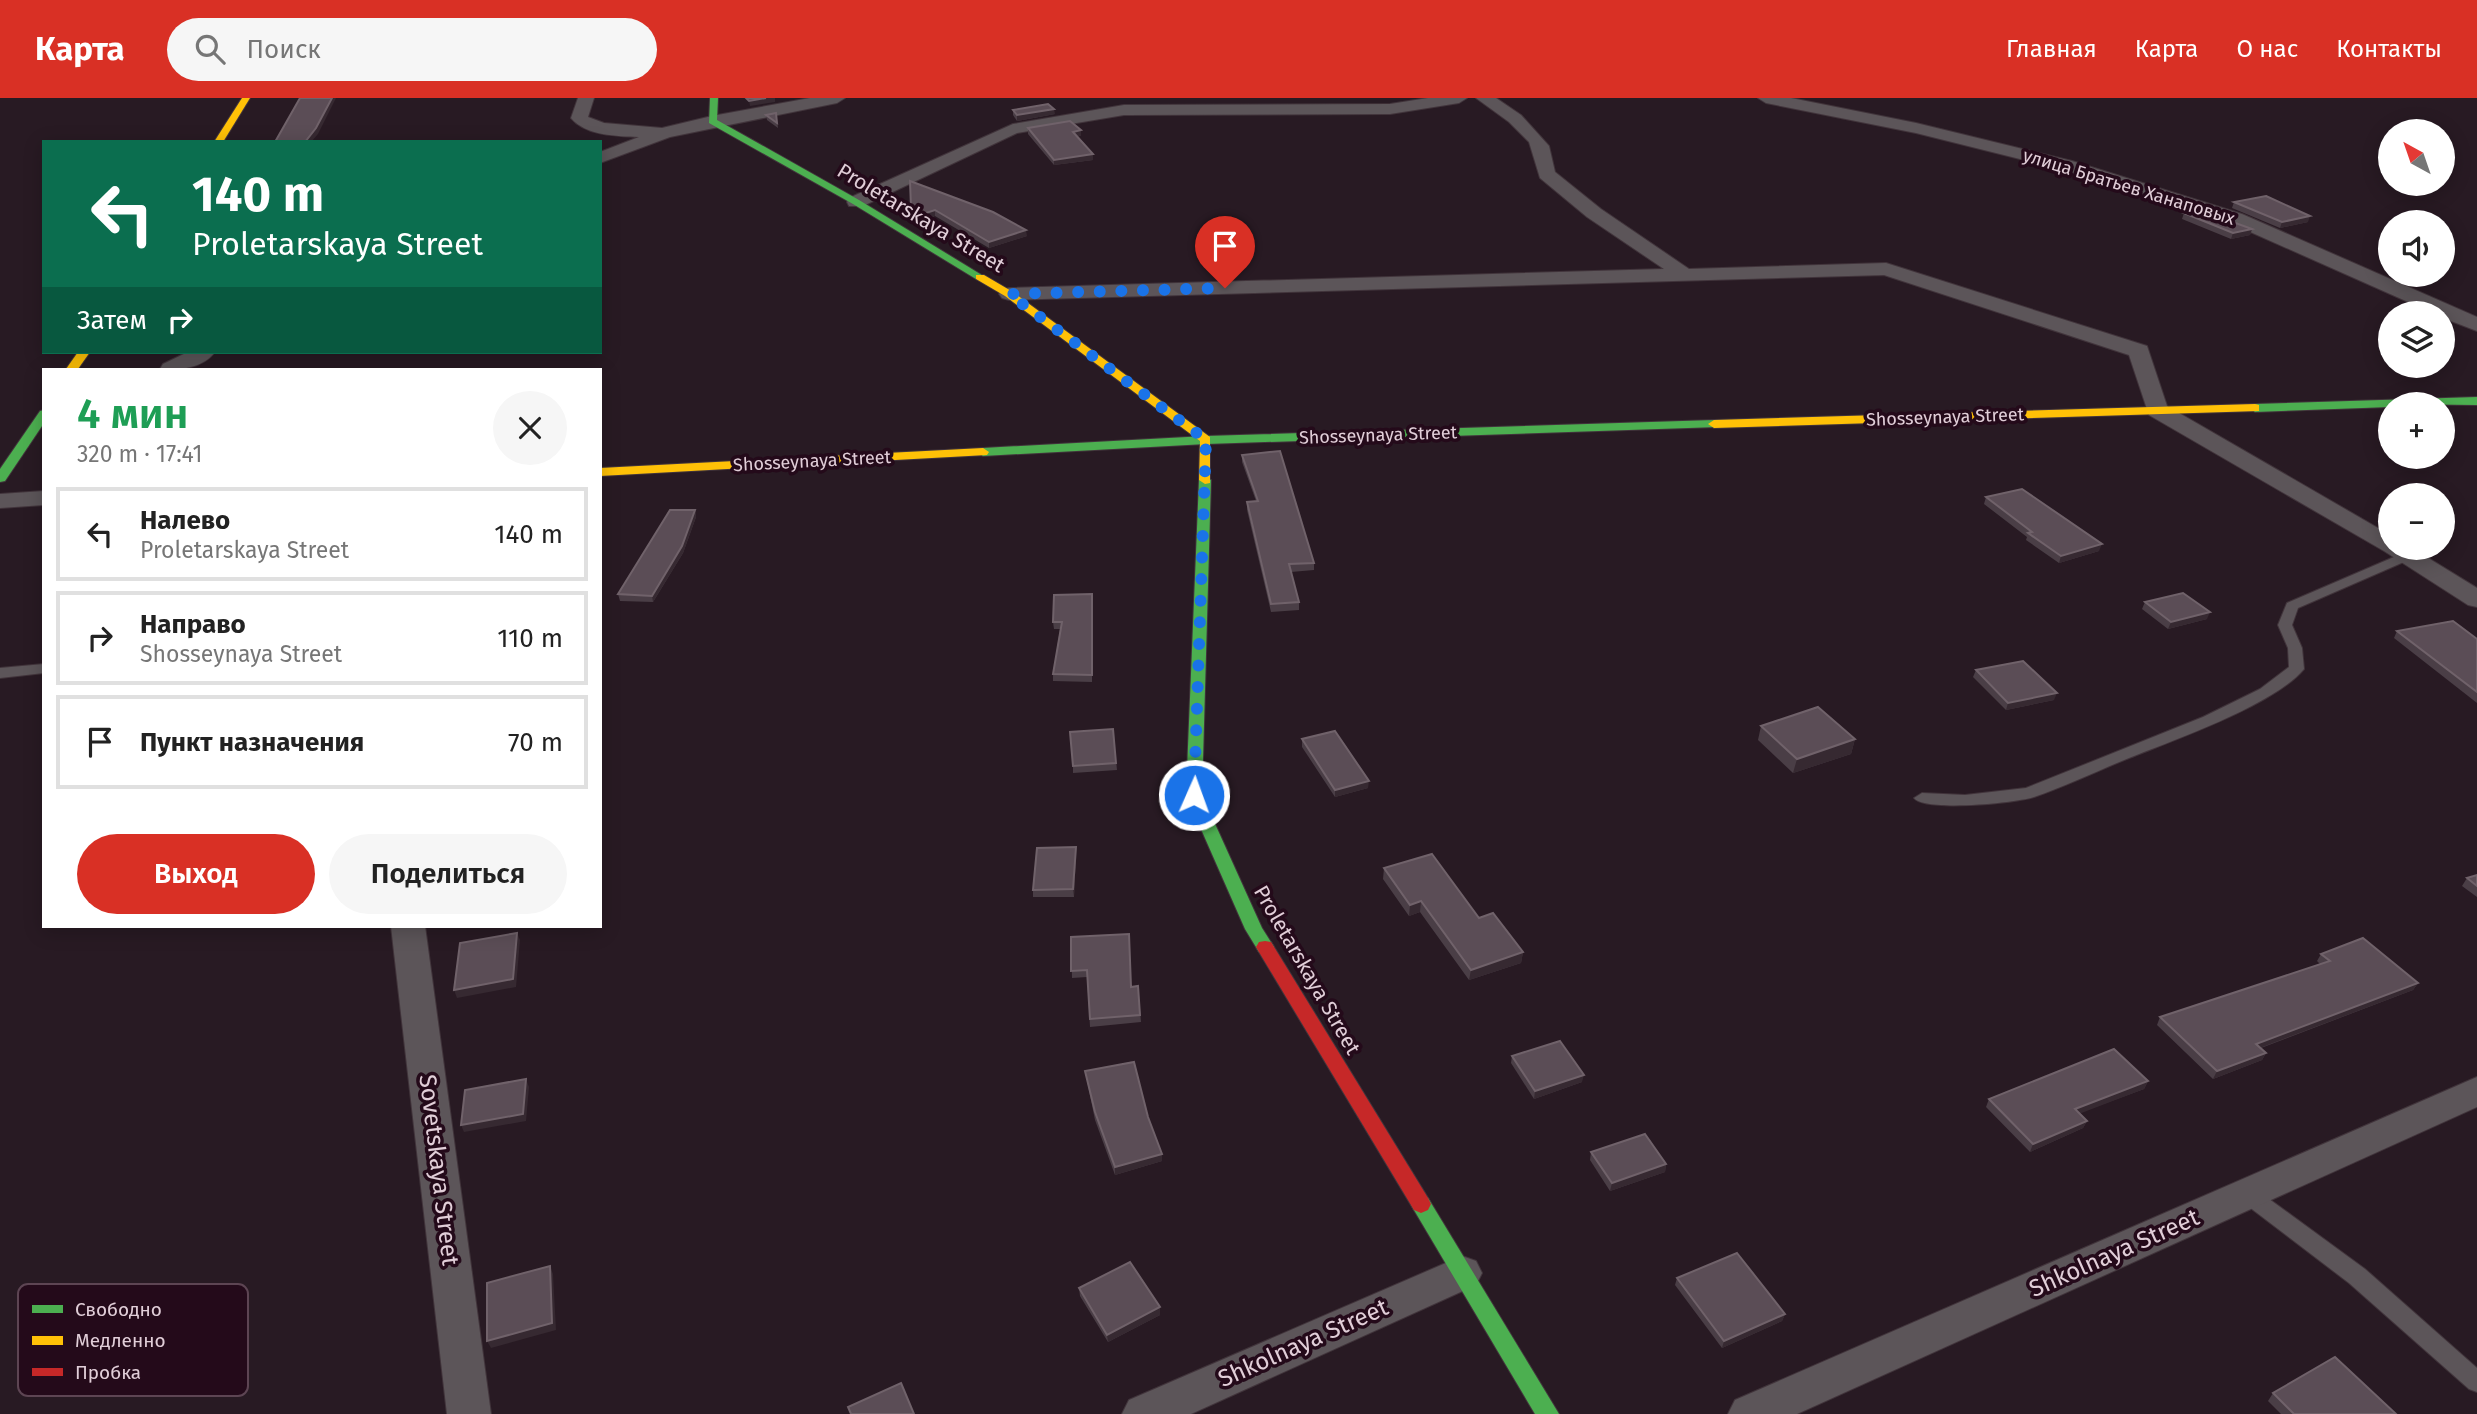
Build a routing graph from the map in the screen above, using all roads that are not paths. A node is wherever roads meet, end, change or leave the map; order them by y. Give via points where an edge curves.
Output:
1 (246, 98) edge
2 (586, 98) edge
3 (714, 98) edge
4 (837, 98) edge
5 (1459, 98) edge
6 (1484, 98) edge
7 (1766, 98) edge
8 (712, 121) junction
9 (664, 133) junction
10 (219, 140) edge
11 (602, 157) edge
12 (856, 202) junction
13 (1684, 274) junction
14 (1009, 294) junction
15 (2477, 325) edge
16 (200, 354) edge
17 (173, 368) edge
18 (2477, 401) edge
19 (2157, 410) junction
20 (42, 417) edge
21 (42, 438) edge
22 (1206, 440) junction
23 (21, 450) junction
24 (602, 471) edge
25 (0, 478) edge
26 (42, 498) edge
27 (0, 501) edge
28 (2378, 538) edge
29 (2379, 560) edge
30 (2414, 560) edge
31 (2477, 599) edge
32 (42, 668) edge
33 (0, 673) edge
34 (1922, 799) dead end
35 (408, 928) edge
36 (2477, 1091) edge
37 (2247, 1194) junction
38 (1462, 1273) junction
39 (2477, 1382) edge
40 (469, 1414) edge
41 (1144, 1414) edge
42 (1548, 1414) edge
43 (1750, 1414) edge

1 - 10 street
2 - 9 street via 579,118 583,123
3 - 8 street
4 - 8 street
5 - 12 street via 1390,109 1124,110 1013,129
6 - 13 street via 1504,109 1535,139 1546,174 1621,233
7 - 15 street, улица Братьев Ханаповых via 2066,165 2222,214
8 - 9 street
8 - 12 street, Proletarskaya Street
9 - 11 street
12 - 14 street, Proletarskaya Street
13 - 14 street
13 - 19 street via 1886,269 2139,351
14 - 22 street, Proletarskaya Street
16 - 17 street
18 - 19 street, Shosseynaya Street
19 - 22 street, Shosseynaya Street
19 - 28 street
20 - 23 street
21 - 23 street
22 - 24 street, Shosseynaya Street
22 - 38 street, Proletarskaya Street via 1194,795 1254,929
23 - 25 street
26 - 27 street
29 - 34 lane via 2292,606 2285,625 2295,648 2297,670 2265,692 2029,793
30 - 31 street
32 - 33 lane
35 - 40 street, Sovetskaya Street
36 - 37 street, Shkolnaya Street
37 - 39 lane via 2357,1276
37 - 43 street, Shkolnaya Street
38 - 41 street, Shkolnaya Street
38 - 42 street, Proletarskaya Street

